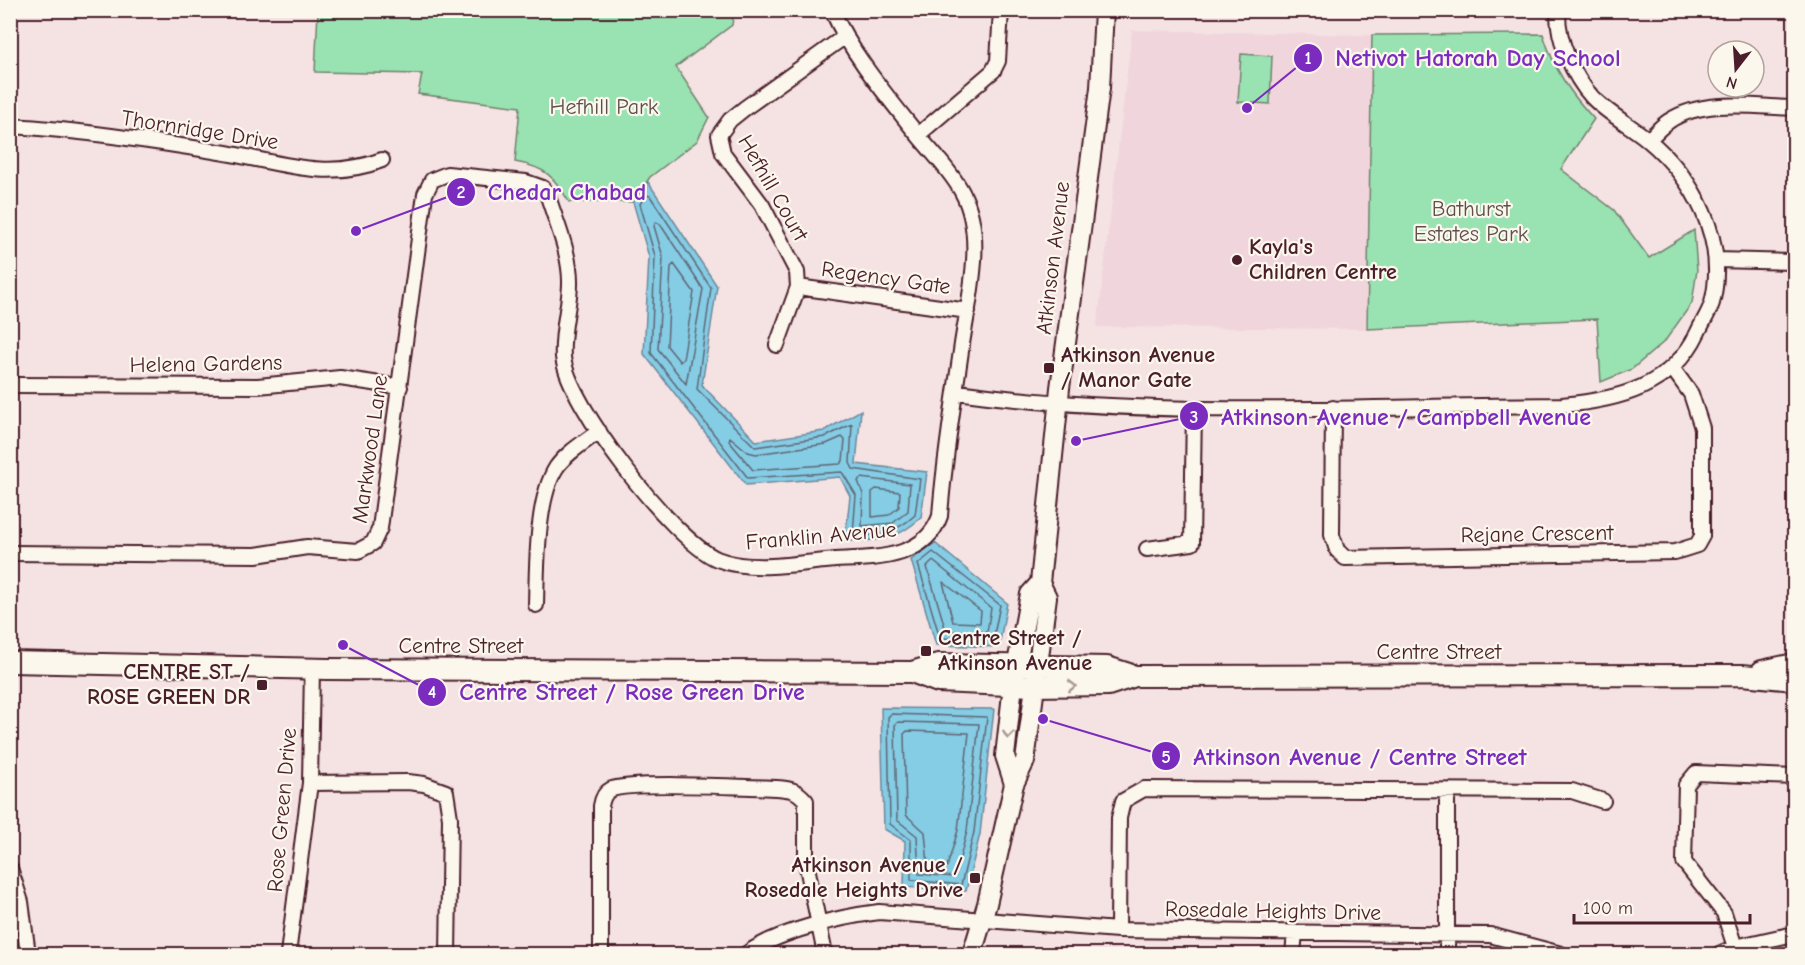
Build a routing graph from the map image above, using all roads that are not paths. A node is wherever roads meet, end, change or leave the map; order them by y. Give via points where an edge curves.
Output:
1 (832, 10) edge
2 (1001, 10) edge
3 (1104, 10) edge
4 (1558, 10) edge
5 (844, 37) junction
6 (1794, 108) edge
7 (10, 126) edge
8 (918, 135) junction
9 (1648, 140) junction
10 (382, 160) dead end
11 (435, 178) joint
12 (1716, 260) junction
13 (1794, 262) edge
14 (798, 287) junction
15 (968, 311) junction
16 (777, 345) dead end
17 (1673, 369) junction
18 (10, 385) edge
19 (400, 387) junction
20 (957, 392) junction
21 (1059, 404) junction
22 (1194, 408) junction
23 (1333, 408) junction
24 (599, 431) junction
25 (1147, 549) dead end
26 (10, 553) edge
27 (1040, 583) junction
28 (536, 605) dead end
29 (10, 662) edge
30 (1794, 664) edge
31 (1017, 665) junction
32 (1037, 665) junction
33 (312, 669) junction
34 (912, 672) junction
35 (1742, 675) junction
36 (1135, 676) junction
37 (1794, 680) edge
38 (1013, 685) junction
39 (1034, 686) junction
40 (1794, 777) edge
41 (310, 783) junction
42 (1014, 784) junction
43 (1447, 791) junction
44 (1603, 801) dead end
45 (10, 868) edge
46 (982, 919) junction
47 (819, 926) junction
48 (1118, 930) junction
49 (1295, 933) junction
50 (1446, 934) junction
51 (1794, 934) edge
52 (1735, 946) junction
53 (28, 954) edge
54 (288, 954) edge
55 (448, 954) edge
56 (602, 954) edge
57 (746, 954) edge
58 (825, 954) edge
59 (972, 954) edge
60 (1293, 954) edge
61 (1447, 954) edge
62 (1561, 954) edge
63 (1719, 954) edge

1 - 5 street, Franklin Avenue
2 - 8 street via 998,61 993,70
3 - 21 street, Atkinson Avenue via 1100,88
4 - 9 street via 1558,25 1574,71 1593,98
5 - 8 street, Franklin Avenue
5 - 14 street, Hefhill Court via 745,108 720,135 723,153 783,241 797,272
6 - 9 street via 1691,111 1669,121
7 - 10 street, Thornridge Drive via 67,130 212,151 303,170 358,169
8 - 15 street, Franklin Avenue via 944,164 962,192 972,218 974,242
9 - 12 street via 1687,180 1712,235
11 - 19 street, Markwood Lane via 425,194
11 - 24 street, Franklin Avenue via 457,174 526,182 547,193 570,270 563,342 566,372 579,403
12 - 13 street
12 - 17 street via 1712,303 1693,342
14 - 15 street, Regency Gate
14 - 16 street
15 - 20 street, Franklin Avenue
17 - 23 street via 1635,390 1584,403
17 - 23 street, Rejane Crescent via 1691,394 1702,428 1702,536 1697,545 1675,552 1345,558 1337,550 1332,535
18 - 19 street, Helena Gardens via 258,386 340,378
19 - 26 street, Markwood Lane via 380,528 373,543 364,549 307,547 256,555
20 - 21 street
20 - 24 street, Franklin Avenue via 936,526 930,536 906,552 882,557 749,566 717,558 680,534
21 - 22 street
21 - 27 street, Atkinson Avenue
22 - 23 street
22 - 25 street via 1192,543
24 - 28 street via 558,465 552,477 543,518
27 - 31 street, Atkinson Avenue via 1030,594
27 - 32 street, Atkinson Avenue via 1047,597
29 - 33 main road, Centre Street
30 - 35 main road, Centre Street
31 - 32 main road, Centre Street
31 - 34 main road, Centre Street via 938,664
31 - 38 street, Atkinson Avenue
32 - 36 main road, Centre Street via 1107,666
32 - 39 street, Atkinson Avenue
33 - 34 main road, Centre Street
33 - 41 street, Rose Green Drive
34 - 38 main road, Centre Street via 938,682
35 - 36 main road, Centre Street
35 - 37 main road, Centre Street
39 -> 36 main road, Centre Street via 1108,686
38 - 39 main road, Centre Street
38 -> 42 street, Atkinson Avenue via 1005,756
39 - 42 street, Atkinson Avenue via 1025,761
40 - 52 street via 1696,773 1686,785 1684,861 1724,913
41 - 54 street, Rose Green Drive
41 - 55 street via 408,782 446,792 450,818
42 - 46 street, Atkinson Avenue
43 - 44 street via 1572,792
43 - 48 street via 1144,789 1133,793 1123,801 1119,818
43 - 50 street
45 - 53 street via 21,902
46 - 47 street, Rosedale Heights Drive via 879,912 850,915
46 - 48 street, Rosedale Heights Drive
46 - 59 street, Atkinson Avenue
47 - 56 street via 806,862 806,801 799,793 777,788 620,788 609,790 601,806
47 - 57 street, Rosedale Heights Drive via 774,940
47 - 58 street
48 - 49 street, Rosedale Heights Drive
49 - 50 street, Rosedale Heights Drive
49 - 60 street
50 - 61 street
50 - 62 street, Rosedale Heights Drive via 1490,935
51 - 52 street
52 - 63 street

